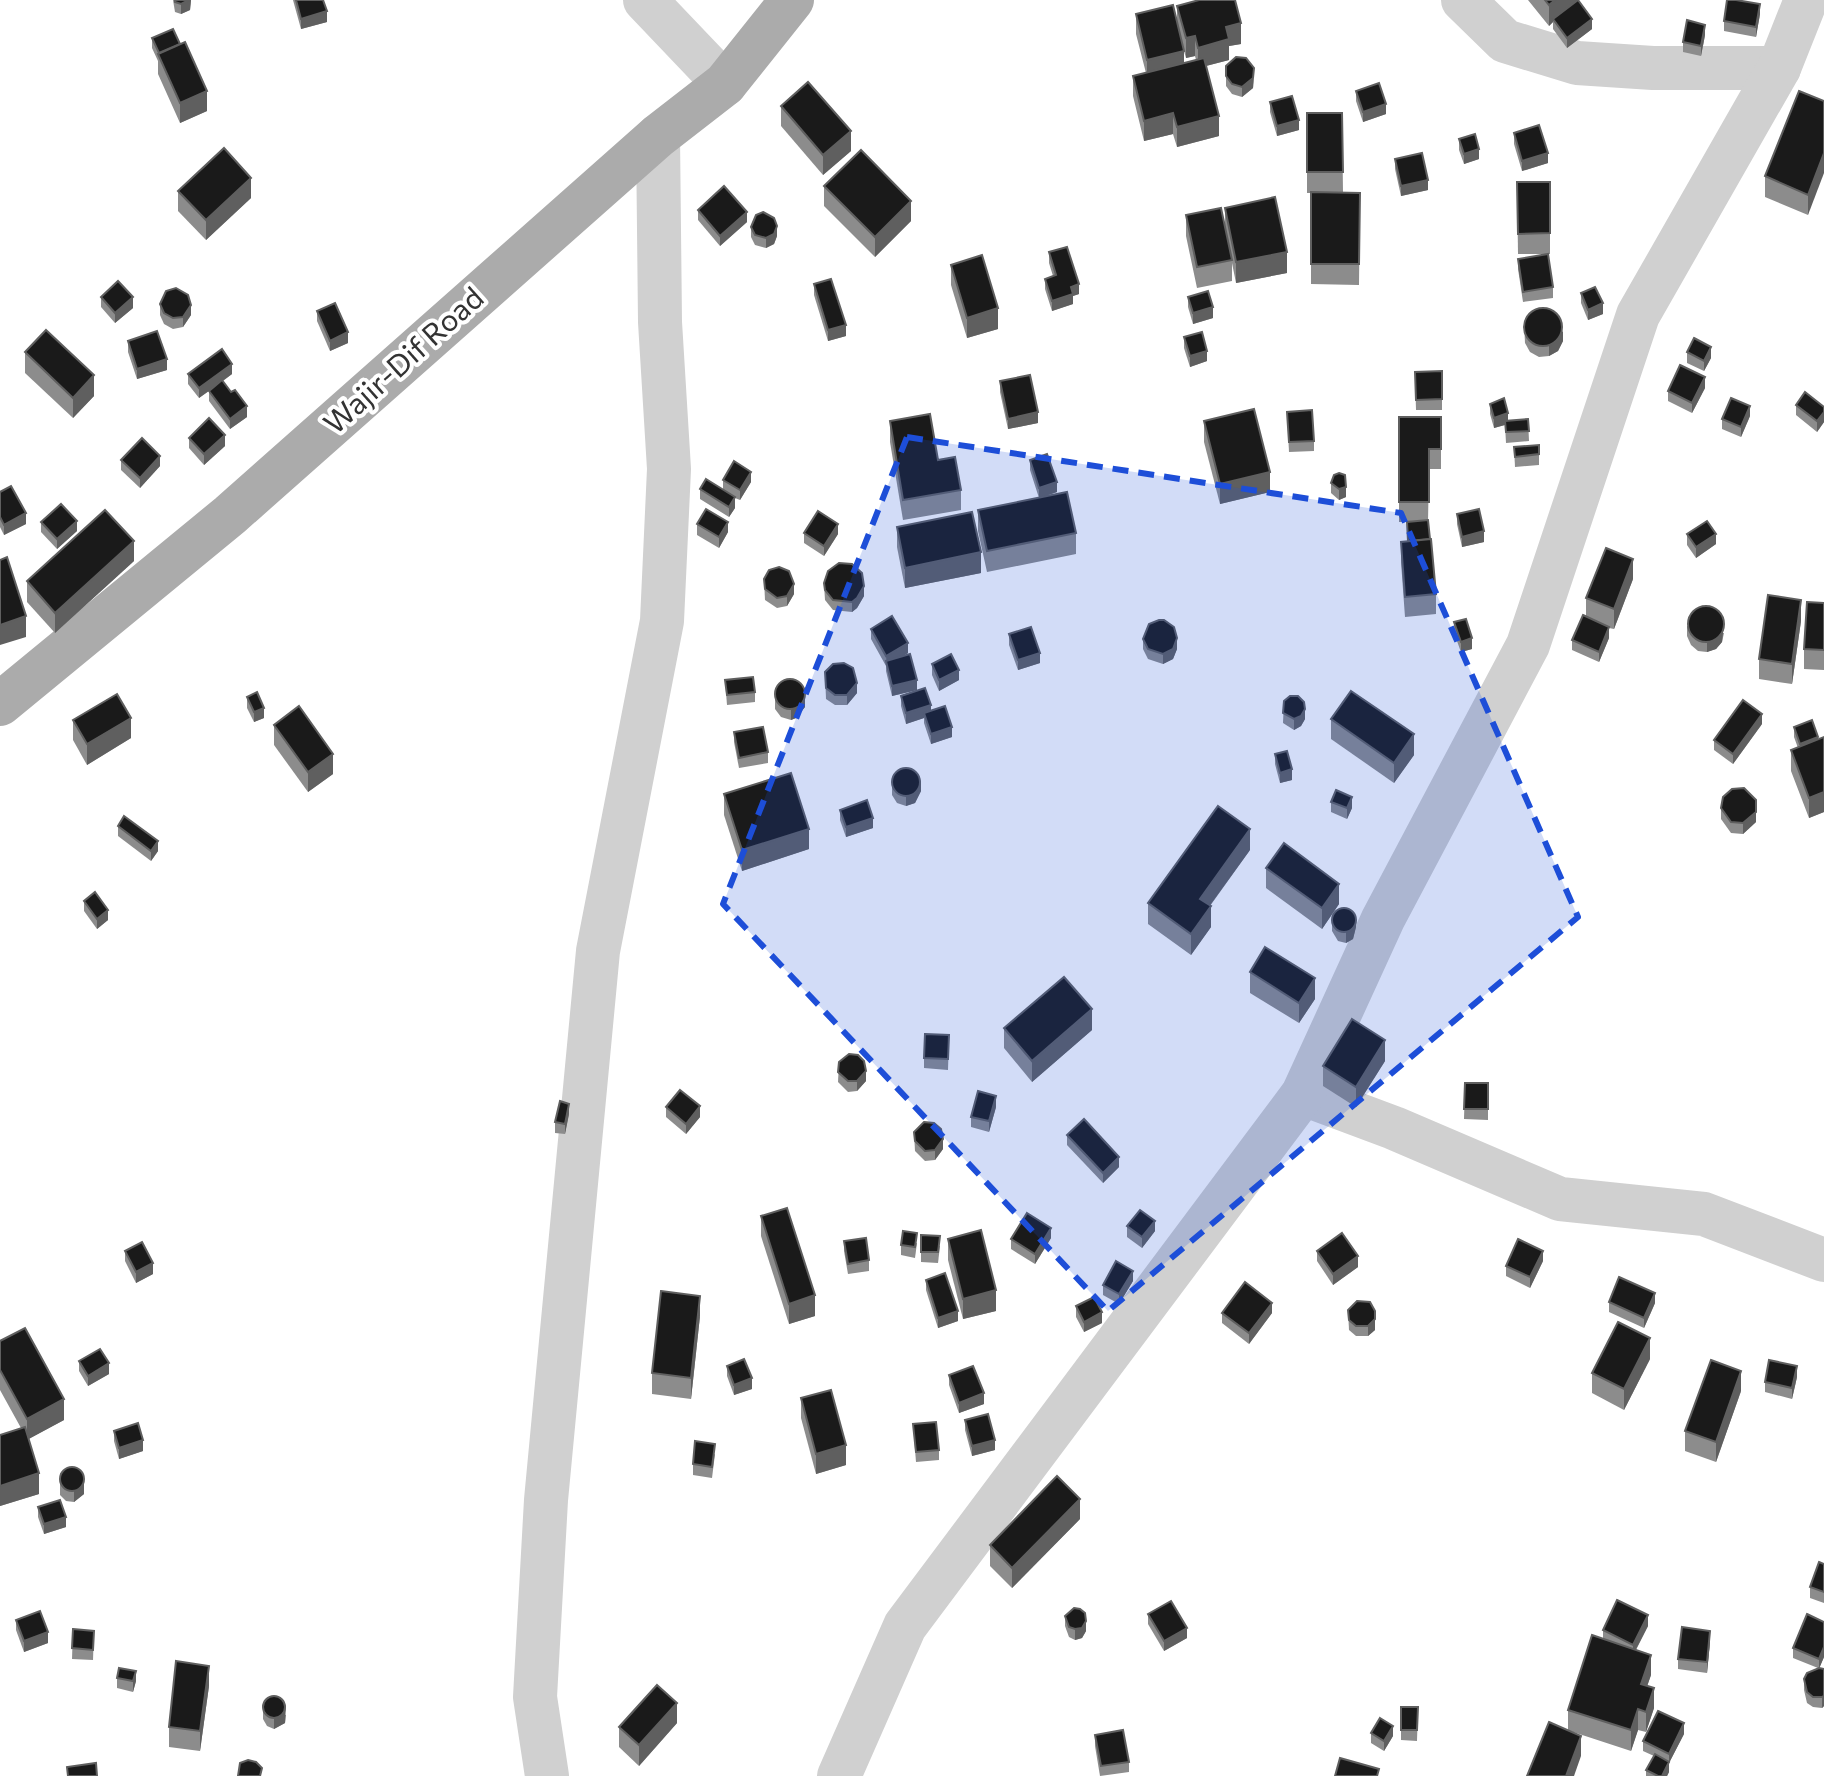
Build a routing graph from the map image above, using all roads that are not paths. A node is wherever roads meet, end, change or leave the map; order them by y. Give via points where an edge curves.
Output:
1 (645, 0) edge
2 (792, 0) edge
3 (1463, 0) edge
4 (1806, 0) edge
5 (1779, 68) junction
6 (725, 84) junction
7 (658, 136) junction
8 (0, 704) edge
9 (1303, 1094) junction
10 (1824, 1260) edge
11 (547, 1776) edge
12 (839, 1776) edge

1 - 6 street
2 - 6 main road, Wajir-Dif Road
3 - 5 street via 1505,41 1577,63
4 - 5 street
5 - 9 street via 1638,315 1528,645 1383,919
6 - 7 main road, Wajir-Dif Road
7 - 8 main road, Wajir-Dif Road via 230,515
7 - 11 street via 660,322 669,469 662,621 596,967 546,1500 535,1697
9 - 10 street via 1560,1199 1704,1214
9 - 12 street via 905,1626

